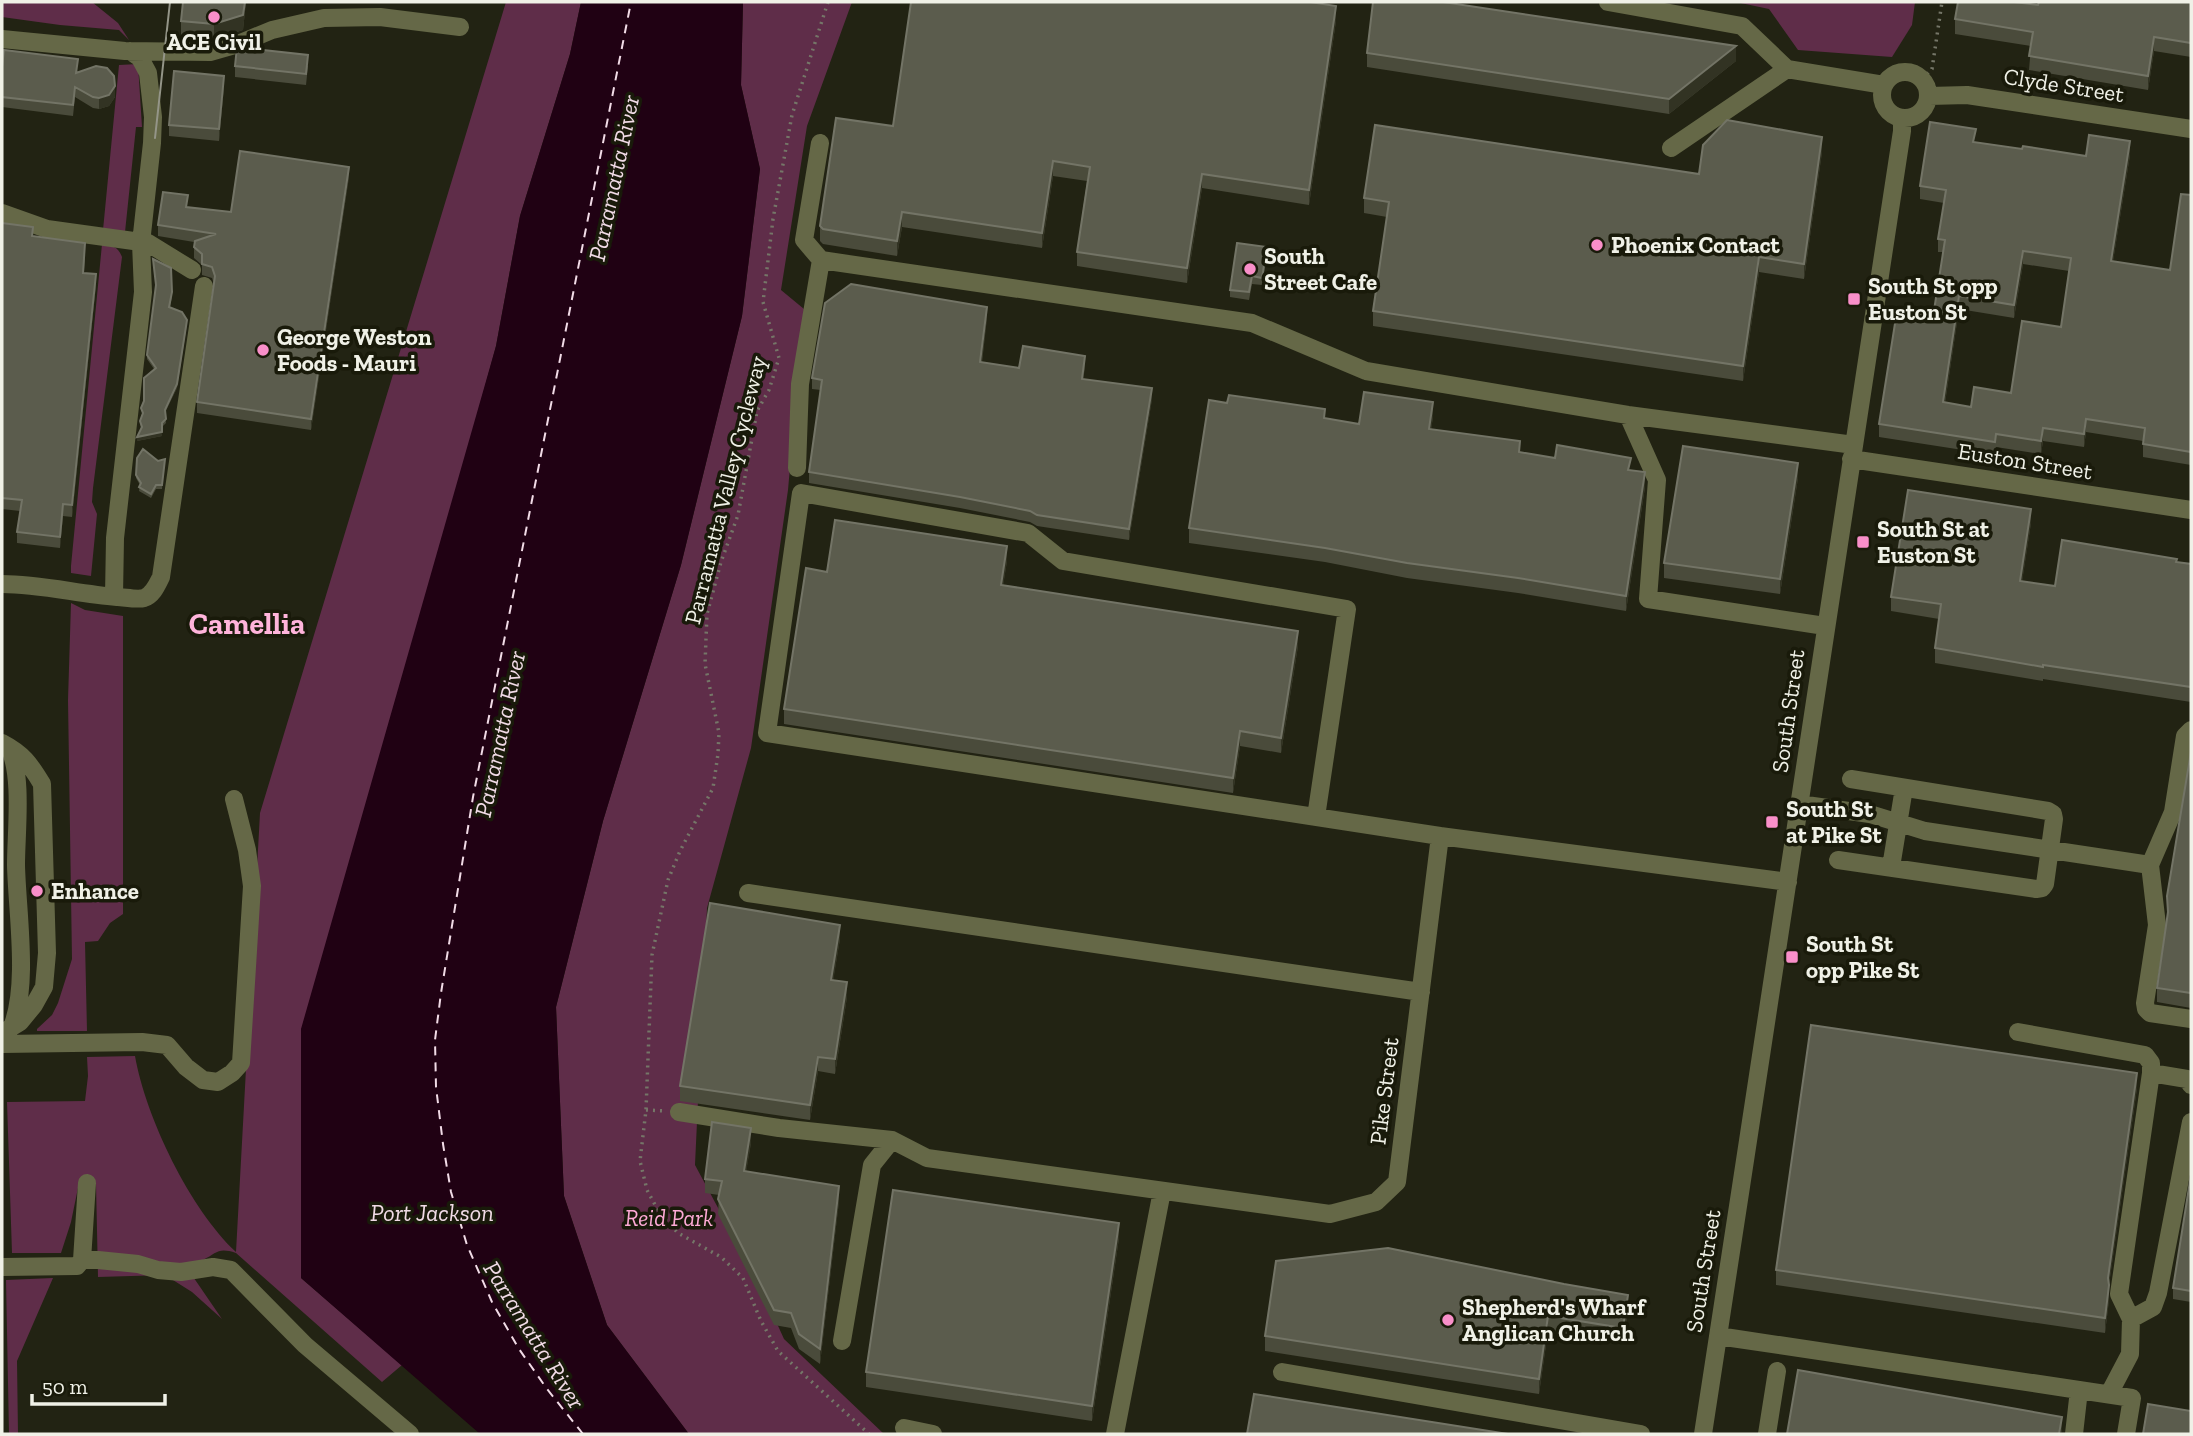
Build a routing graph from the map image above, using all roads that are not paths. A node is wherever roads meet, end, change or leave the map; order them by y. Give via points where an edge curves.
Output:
1 (1608, 2) edge
2 (460, 27) dead end
3 (2, 39) edge
4 (130, 51) junction
5 (1787, 69) junction
6 (1884, 85) junction
7 (1926, 88) junction
8 (1902, 119) junction
9 (2191, 129) edge
10 (820, 143) dead end
11 (1671, 148) dead end
12 (2, 213) edge
13 (141, 243) junction
14 (821, 260) junction
15 (192, 270) dead end
16 (204, 286) dead end
17 (1628, 415) junction
18 (1853, 452) junction
19 (797, 468) dead end
20 (2191, 510) edge
21 (2, 584) edge
22 (114, 596) junction
23 (1825, 626) junction
24 (2191, 730) edge
25 (5, 745) edge
26 (1851, 779) dead end
27 (1904, 788) junction
28 (234, 799) dead end
29 (1799, 804) junction
30 (1316, 817) junction
31 (1898, 822) junction
32 (1440, 836) junction
33 (2050, 850) junction
34 (1838, 860) dead end
35 (2150, 865) junction
36 (1891, 867) junction
37 (1788, 882) junction
38 (748, 893) dead end
39 (1421, 992) junction
40 (2191, 1019) edge
41 (7, 1030) edge
42 (2018, 1032) dead end
43 (2, 1044) edge
44 (2151, 1073) junction
45 (2191, 1085) edge
46 (679, 1112) dead end
47 (2191, 1122) edge
48 (892, 1140) junction
49 (87, 1183) dead end
50 (1162, 1191) junction
51 (82, 1260) junction
52 (2, 1267) edge
53 (2131, 1319) junction
54 (1718, 1336) junction
55 (842, 1341) dead end
56 (1777, 1371) dead end
57 (1282, 1372) dead end
58 (2079, 1390) junction
59 (2109, 1394) junction
60 (905, 1428) dead end
61 (410, 1434) edge
62 (933, 1434) edge
63 (1115, 1434) edge
64 (1641, 1434) edge
65 (1703, 1434) edge
66 (1767, 1434) edge
67 (2074, 1434) edge
68 (2126, 1434) edge

1 - 5 street via 1742,26
2 - 4 street via 380,17 324,18 211,52
3 - 4 street
4 - 13 street via 146,66 153,117
5 - 6 street
5 - 11 street
6 - 7 street via 1899,72 1913,73
6 - 8 street via 1885,108
7 - 8 street via 1927,105 1920,114
7 - 9 street, Clyde Street
8 - 18 street, South Street
10 - 14 street via 804,240
12 - 13 street via 47,229
13 - 15 street via 158,247
13 - 22 street via 143,292 115,538
14 - 17 street, Euston Street via 1252,323 1366,372
14 - 19 street via 800,384
16 - 22 street via 161,577 155,590 144,598
17 - 18 street, Euston Street
17 - 23 street via 1657,480 1648,599
18 - 20 street, Euston Street
18 - 23 street, South Street
21 - 22 street
23 - 29 street, South Street
24 - 35 street via 2185,736 2173,812
25 - 41 street via 13,756 16,774 19,926 17,1015
25 - 41 street via 29,763 42,785 47,953 44,986 20,1022
26 - 27 street
27 - 31 street
27 - 33 street via 2048,811 2054,819
28 - 43 street via 252,886 241,1063 232,1073 218,1082 203,1080 167,1045
29 - 31 street
29 - 37 street, South Street
30 - 30 street via 767,733 801,493 1028,533 1063,561 1347,609
30 - 32 street
31 - 33 street via 1925,831
31 - 36 street
32 - 37 street
32 - 39 street, Pike Street
33 - 35 street
33 - 36 street via 2045,884 2036,889
34 - 36 street
35 - 40 street via 2157,925 2146,1009
37 - 54 street, South Street
38 - 39 street
39 - 50 street, Pike Street via 1397,1182 1376,1202 1330,1214
42 - 44 street via 2145,1055
44 - 45 street via 2187,1079
44 - 53 street via 2119,1294
46 - 48 street via 779,1129
47 - 53 street via 2158,1293 2153,1307
48 - 50 street, Pike Street via 927,1158
48 - 55 street via 872,1165
49 - 51 street
50 - 63 street
51 - 52 street via 77,1266
51 - 61 street via 181,1272 213,1267 231,1270 305,1345
53 - 59 street via 2130,1354
54 - 58 street
54 - 65 street, South Street
56 - 66 street
57 - 64 street
58 - 59 street
58 - 67 street
59 - 68 street via 2132,1398
60 - 62 street

